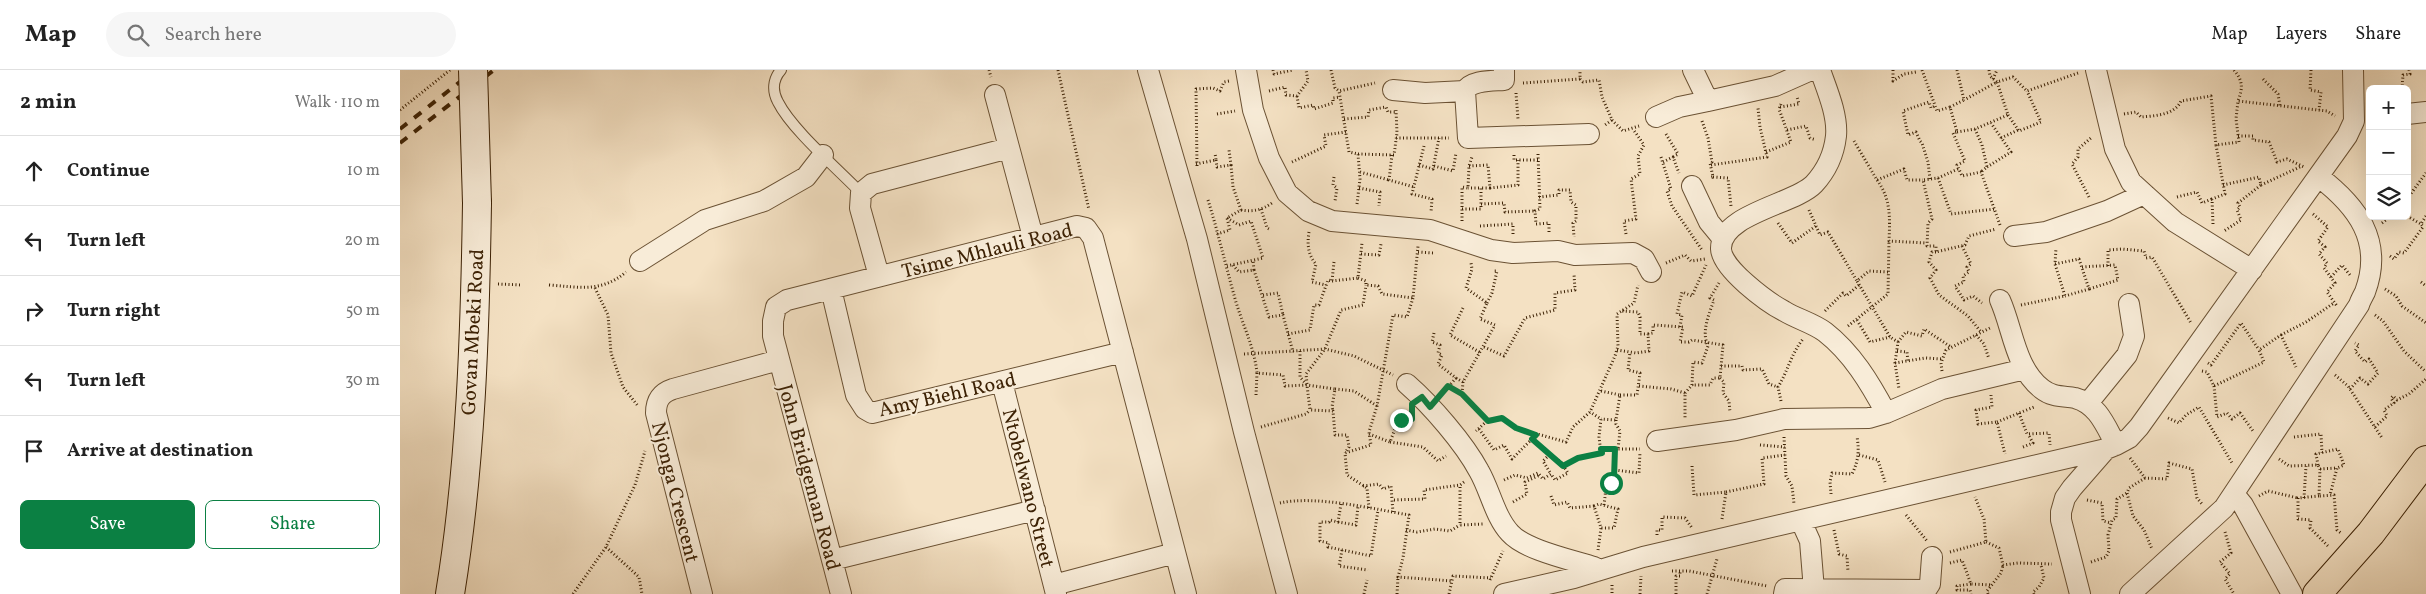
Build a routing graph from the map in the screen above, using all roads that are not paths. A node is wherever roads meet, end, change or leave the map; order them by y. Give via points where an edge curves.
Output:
1 (473, 70) edge
2 (781, 70) edge
3 (1148, 70) edge
4 (1693, 70) edge
5 (1811, 70) edge
6 (1820, 70) edge
7 (2096, 70) edge
8 (2354, 70) edge
9 (1247, 73) edge
10 (1506, 78) edge
11 (1393, 90) road end
12 (1465, 91) junction
13 (995, 95) dead end
14 (1702, 102) junction
15 (2426, 112) edge
16 (2411, 114) edge
17 (1656, 117) road end
18 (2357, 125) edge
19 (1589, 134) road end
20 (1009, 148) junction
21 (823, 155) junction
22 (2319, 177) junction
23 (1692, 186) road end
24 (861, 193) junction
25 (2144, 194) junction
26 (2014, 236) dead end
27 (1033, 237) junction
28 (1723, 239) junction
29 (640, 261) road end
30 (2252, 270) junction
31 (1651, 272) road end
32 (879, 276) junction
33 (832, 288) junction
34 (2129, 304) dead end
35 (2004, 309) road end
36 (1123, 352) junction
37 (779, 360) junction
38 (2025, 369) junction
39 (1002, 382) junction
40 (1406, 384) road end
41 (2088, 403) junction
42 (1886, 413) junction
43 (1649, 445) road end
44 (2111, 447) junction
45 (2426, 460) edge
46 (2240, 494) junction
47 (1035, 510) junction
48 (1801, 521) junction
49 (1175, 553) junction
50 (832, 560) junction
51 (1932, 563) road end
52 (1601, 568) junction
53 (1055, 589) edge
54 (1495, 590) edge
55 (1814, 590) junction
56 (1784, 592) edge
57 (1887, 592) edge
58 (450, 594) edge
59 (702, 594) edge
60 (841, 594) edge
61 (1186, 594) edge
62 (1287, 594) edge
63 (2080, 594) edge
64 (2130, 594) edge
65 (2292, 594) edge
66 (2317, 594) edge

1 - 58 main road, Govan Mbeki Road, bridge via 474,324
2 - 21 lane via 775,79 778,101 788,118
3 - 62 street via 1206,270
4 - 14 street
5 - 14 street via 1775,86
6 - 28 street via 1832,106 1836,135 1830,161 1813,185 1738,223
7 - 25 street via 2115,150 2131,182
8 - 18 street
9 - 31 street via 1251,96 1276,174 1287,193 1312,213 1332,221 1424,229 1491,250 1513,253 1628,252 1639,255
10 - 12 street via 1473,84
11 - 12 street via 1425,93
12 - 19 street via 1463,138
13 - 20 street
14 - 17 street
15 - 16 street
18 - 22 street
20 - 24 street via 872,184
20 - 27 street
21 - 24 lane
21 - 29 street via 806,178 764,201 705,220
22 - 30 street
22 - 46 street via 2352,206 2368,234 2372,254 2369,278 2349,319 2269,442
23 - 28 street via 1709,222
24 - 32 street via 860,208
25 - 26 street via 2051,230
25 - 30 street via 2174,222 2214,242
27 - 32 street, Tsime Mhlauli Road
27 - 36 street, Tsime Mhlauli Road via 1077,226 1086,228 1093,238
28 - 42 street via 1721,251 1729,266 1782,311 1814,325 1831,338 1857,364
30 - 44 street via 2152,410 2134,432
32 - 33 street, Tsime Mhlauli Road
33 - 37 street, Tsime Mhlauli Road via 787,300 776,307 773,336
33 - 39 street, Amy Biehl Road via 856,395 864,409 872,413
34 - 41 street via 2134,336 2127,355
35 - 38 street
36 - 39 street, Amy Biehl Road
36 - 49 street, Tsime Mhlauli Road
37 - 50 street, John Bridgeman Road
37 - 59 street, Njonga Crescent via 666,391 658,400 656,413
38 - 41 street via 2043,390
38 - 42 street via 1942,389
39 - 47 street, Ntobelwano Street
40 - 52 street via 1462,444 1481,474 1504,523 1522,542
41 - 44 street via 2101,418
42 - 43 street via 1869,418 1784,419
44 - 48 street
44 - 63 street via 2065,498 2061,512
45 - 66 highway via 2352,555
46 - 64 street
46 - 65 street
47 - 50 street
47 - 53 street, Ntobelwano Street
48 - 52 street
48 - 55 street via 1810,541
49 - 53 street
49 - 61 street, Tsime Mhlauli Road
50 - 60 street, John Bridgeman Road
51 - 57 street via 1930,584 1926,590
52 - 54 street
55 - 56 street
55 - 57 street

